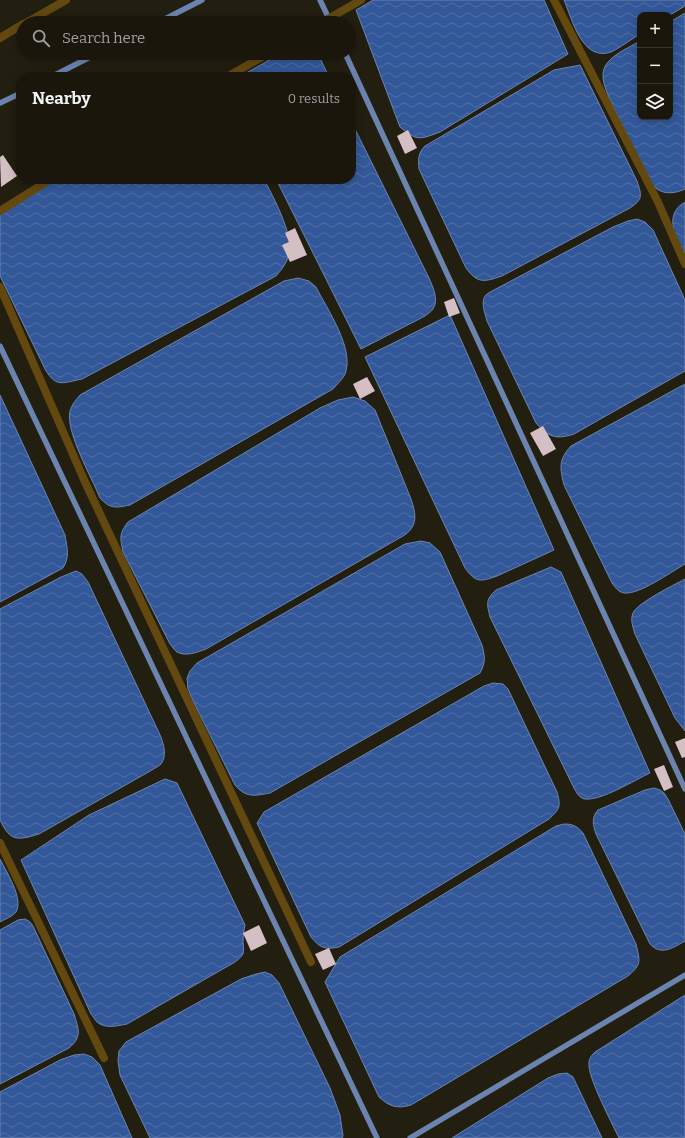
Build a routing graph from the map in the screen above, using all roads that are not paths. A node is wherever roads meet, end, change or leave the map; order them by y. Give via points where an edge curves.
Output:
1 (66, 0) edge
2 (361, 0) edge
3 (554, 0) edge
4 (38, 16) edge
5 (333, 16) edge
6 (16, 28) edge
7 (0, 38) edge
8 (257, 60) edge
9 (236, 72) edge
10 (43, 184) edge
11 (0, 211) edge
12 (685, 264) edge
13 (0, 288) edge
14 (0, 843) edge
15 (311, 962) dead end
16 (104, 1058) dead end

1 - 4 lane
2 - 5 lane
3 - 12 lane via 658,202
6 - 7 lane
8 - 9 lane
10 - 11 lane
13 - 15 lane via 86,482
14 - 16 lane

